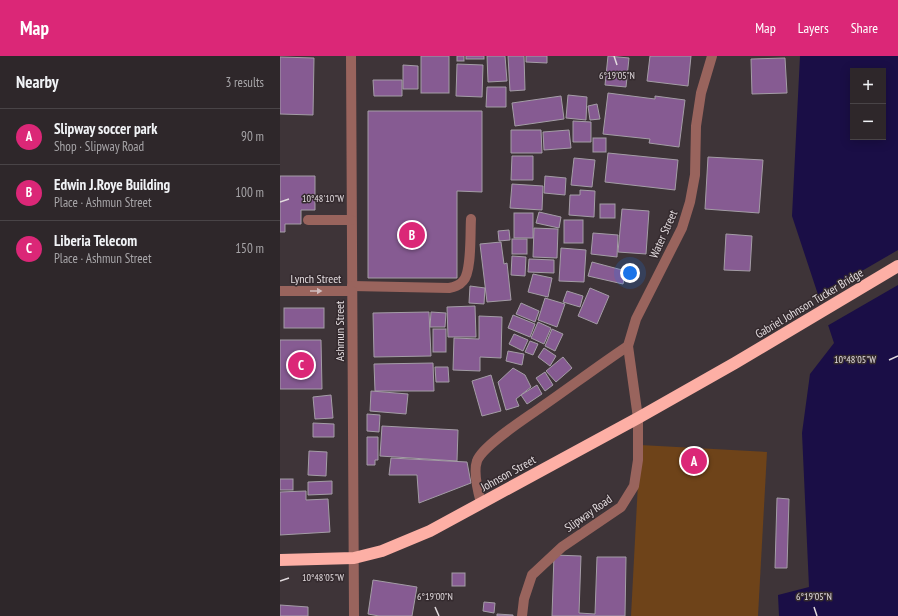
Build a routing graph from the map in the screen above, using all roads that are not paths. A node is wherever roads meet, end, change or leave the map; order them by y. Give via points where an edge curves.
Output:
1 (351, 56) edge
2 (712, 56) edge
3 (471, 219) dead end
4 (308, 220) dead end
5 (351, 220) junction
6 (898, 266) edge
7 (352, 288) junction
8 (280, 291) edge
9 (628, 346) junction
10 (735, 363) joint
11 (638, 418) junction
12 (481, 503) junction
13 (354, 558) junction
14 (280, 560) edge
15 (354, 616) edge
16 (522, 616) edge

1 - 5 street, Ashmun Street
2 - 9 street, Water Street via 701,93 696,126 695,175 688,208 682,228 636,319
3 - 7 street, Lynch Street via 468,272 457,286
4 - 5 street
5 - 7 street, Ashmun Street
6 - 10 highway, Gabriel Johnson Tucker Bridge
8 -> 7 street, Lynch Street
7 - 13 street, Ashmun Street
9 - 11 street, Water Street
9 - 12 street via 511,428 483,452 477,461 476,482
10 - 11 highway, Johnson Street
11 - 12 highway, Johnson Street
11 - 16 street, Slipway Road via 638,460 634,486 622,507 562,547 532,575 524,599
12 - 13 highway, Johnson Street via 430,531 382,551
13 - 14 highway, Johnson Street
13 - 15 street, Ashmun Street

